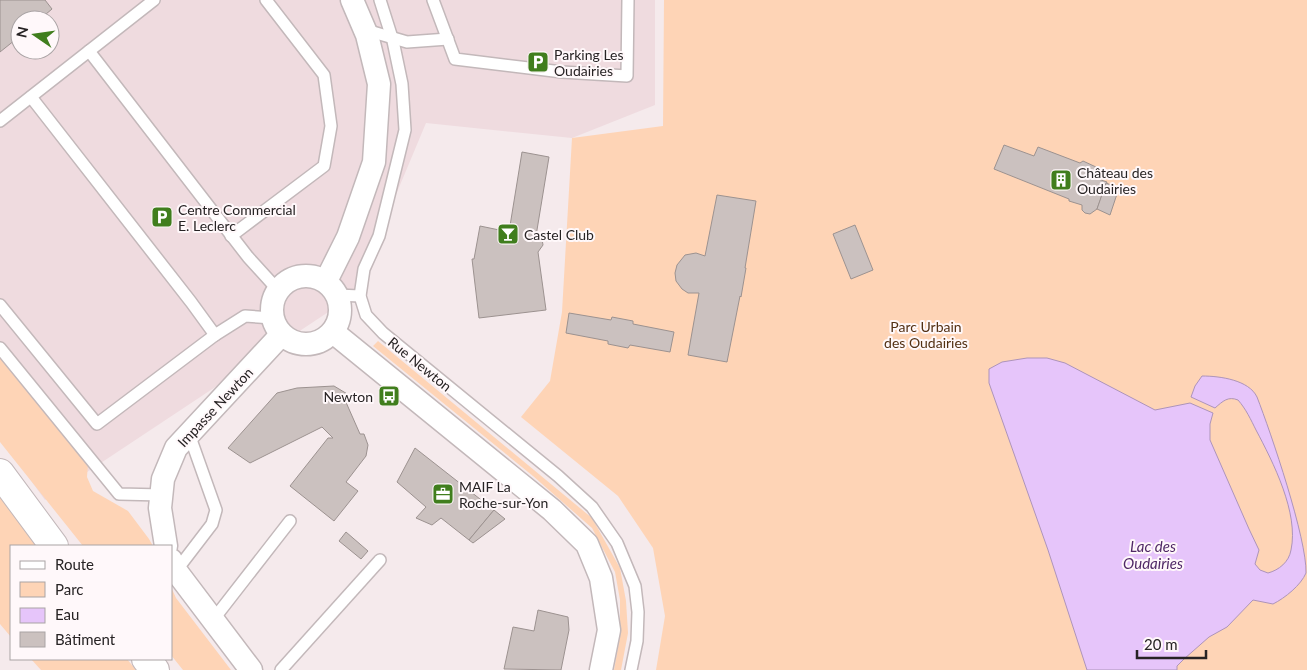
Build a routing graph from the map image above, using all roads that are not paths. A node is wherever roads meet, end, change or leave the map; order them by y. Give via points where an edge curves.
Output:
1 (154, 0) edge
2 (266, 0) edge
3 (352, 0) edge
4 (380, 0) edge
5 (434, 0) edge
6 (628, 0) edge
7 (366, 30) junction
8 (392, 38) junction
9 (448, 39) junction
10 (89, 51) junction
11 (31, 97) junction
12 (0, 121) edge
13 (232, 236) junction
14 (332, 288) junction
15 (278, 290) junction
16 (360, 296) junction
17 (0, 305) edge
18 (277, 326) junction
19 (333, 332) junction
20 (215, 335) junction
21 (0, 348) edge
22 (189, 434) junction
23 (0, 473) edge
24 (162, 495) junction
25 (290, 521) dead end
26 (53, 545) edge
27 (166, 545) edge
28 (380, 560) dead end
29 (173, 565) edge
30 (213, 620) junction
31 (147, 660) edge
32 (155, 670) edge
33 (252, 670) edge
34 (281, 670) edge
35 (601, 670) edge
36 (631, 670) edge

1 - 10 lane
2 - 13 lane via 324,75 331,126 324,166
3 - 7 street
4 - 8 lane
5 - 9 lane
6 - 9 lane via 627,76 454,59
7 - 8 lane
7 - 14 street via 379,84 374,162
8 - 9 lane via 407,42
8 - 16 lane via 402,84 405,130 379,236 364,269
10 - 11 lane
10 - 13 lane
11 - 12 lane
11 - 20 lane
13 - 15 lane
14 - 15 street via 311,276 295,278
14 - 16 lane
14 - 19 street via 341,314
15 - 18 street via 272,308
16 - 36 lane, Rue Newton via 366,315 383,333 592,507 617,543 635,586 638,612
17 - 20 lane via 97,424
18 - 19 street via 291,342 302,345 325,340
18 - 20 lane via 245,316
18 - 22 street, Impasse Newton
19 - 35 street via 552,510 587,544 601,578 609,630
21 - 24 lane via 119,494
22 - 24 street, Impasse Newton via 176,448 163,479
22 - 29 lane via 216,510 212,524
23 - 26 main road
24 - 27 street, Impasse Newton via 160,508
25 - 30 lane
28 - 34 lane
29 - 30 street
30 - 33 street
31 - 32 main road

